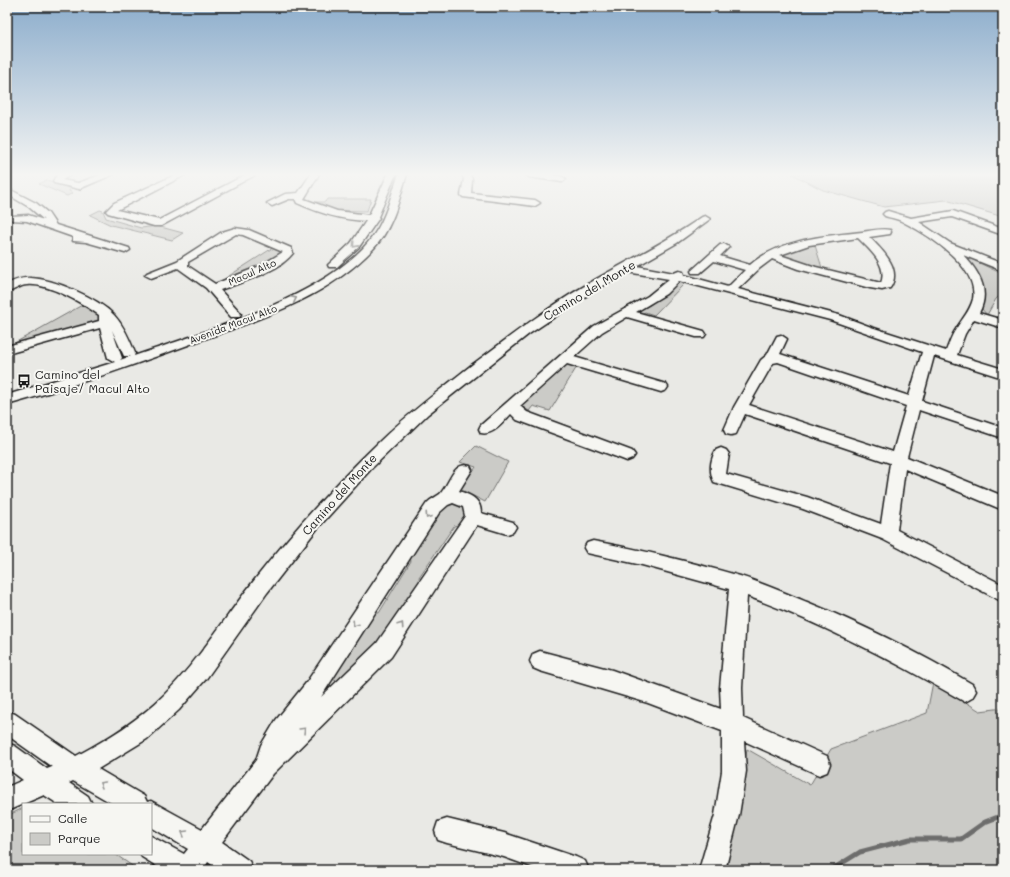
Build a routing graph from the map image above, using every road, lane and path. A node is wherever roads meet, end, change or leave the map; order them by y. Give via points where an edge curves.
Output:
1 (21, 215) edge
2 (43, 215) edge
3 (124, 215) edge
4 (176, 215) edge
5 (350, 215) edge
6 (389, 215) edge
7 (891, 215) edge
8 (947, 215) edge
9 (956, 215) edge
10 (374, 216) joint
11 (705, 219) dead end
12 (11, 220) edge
13 (910, 221) junction
14 (52, 227) junction
15 (886, 232) dead end
16 (1003, 232) edge
17 (862, 236) junction
18 (947, 244) junction
19 (724, 248) dead end
20 (125, 250) dead end
21 (770, 255) junction
22 (713, 257) junction
23 (976, 257) junction
24 (961, 259) junction
25 (181, 263) junction
26 (630, 265) junction
27 (1003, 268) edge
28 (752, 269) junction
29 (151, 275) dead end
30 (686, 275) junction
31 (7, 289) edge
32 (213, 289) junction
33 (731, 290) junction
34 (625, 313) junction
35 (235, 314) junction
36 (972, 315) junction
37 (104, 318) junction
38 (1003, 324) edge
39 (700, 334) dead end
40 (781, 339) dead end
41 (7, 350) edge
42 (929, 350) junction
43 (129, 353) junction
44 (950, 356) junction
45 (114, 358) junction
46 (772, 358) junction
47 (566, 359) junction
48 (1003, 374) edge
49 (662, 387) dead end
50 (7, 390) edge
51 (7, 400) edge
52 (914, 402) junction
53 (511, 406) junction
54 (741, 407) junction
55 (486, 429) dead end
56 (731, 430) dead end
57 (1003, 433) edge
58 (721, 454) dead end
59 (627, 455) dead end
60 (898, 460) junction
61 (464, 470) dead end
62 (445, 498) junction
63 (1003, 503) edge
64 (473, 517) junction
65 (507, 527) dead end
66 (888, 534) junction
67 (593, 548) dead end
68 (739, 584) junction
69 (1003, 594) edge
70 (540, 661) dead end
71 (965, 691) dead end
72 (7, 722) edge
73 (733, 724) junction
74 (7, 754) edge
75 (818, 764) dead end
76 (265, 766) junction
77 (75, 769) junction
78 (45, 782) junction
79 (7, 799) edge
80 (78, 803) edge
81 (134, 803) edge
82 (152, 814) edge
83 (447, 830) dead end
84 (205, 845) junction
85 (152, 849) edge
86 (187, 870) edge
87 (240, 870) edge
88 (576, 870) edge
89 (712, 870) edge

1 - 12 street
2 - 14 street
3 - 4 street via 151,223 161,223
5 - 10 street
51 -> 6 street, Avenida Macul Alto via 144,357 262,313 309,291 346,267 375,240
7 - 13 street
8 - 13 street
9 - 16 street
10 -> 35 street, Avenida Macul Alto via 362,237 352,248 321,273 284,294
11 - 26 street, Camino del Monte via 681,237
12 - 14 street via 26,218
13 - 18 street
14 - 20 street via 74,238 87,239
15 - 17 street
17 - 21 street via 815,240
17 - 21 street via 883,258 888,272 886,286 837,276
18 - 23 street
18 - 24 street
19 - 22 street
21 - 28 street
22 - 28 street
22 - 30 street
23 - 24 street via 963,255
23 - 27 street
24 - 36 street via 978,284 979,297
25 - 29 street, Macul Alto
25 - 32 street, Macul Alto via 182,267
25 - 32 street, Macul Alto via 235,231 245,232 288,251 286,256 266,267
26 - 30 street
26 - 77 street, Camino del Monte via 528,328 406,425 344,486 310,526 260,587 206,664 174,702 121,744 94,761
28 - 33 street
30 - 33 street
30 - 34 street via 660,294
31 - 37 street via 23,282 36,282 81,298
32 - 35 street, Macul Alto
33 - 42 street via 781,304 833,323 867,330
34 - 39 street
34 - 47 street via 598,329
35 - 43 street, Avenida Macul Alto
36 - 38 street
36 - 44 street via 960,333
37 - 41 street
37 - 43 street via 116,327
37 - 45 street
40 - 46 street
42 - 44 street
42 - 52 street
43 - 45 street, Avenida Macul Alto
44 - 48 street
45 - 50 street, Avenida Macul Alto
46 - 52 street via 779,358
46 - 54 street via 768,360
47 - 49 street
47 - 53 street
52 - 57 street
52 - 60 street
53 - 55 street
53 - 59 street via 522,416
54 - 56 street
54 - 60 street
58 - 66 street via 718,473 720,478 807,504
60 - 63 street
60 - 66 street
61 - 62 street
62 - 64 street via 456,496 468,501 473,507
62 -> 76 street via 433,508 313,690 284,728 269,753
64 - 65 street
76 -> 64 street via 384,650
66 - 69 street
67 - 68 street via 670,564
68 - 71 street via 843,626
68 - 73 street via 731,688
70 - 73 street via 654,693
72 - 77 street
73 - 75 street
73 - 89 street via 734,771 727,815
74 - 78 street
76 - 84 street
77 - 78 street, Camino del Monte
81 -> 77 street
78 - 79 street, Camino del Monte
78 - 80 street
84 -> 82 street
83 - 88 street via 504,845
84 - 86 street
84 - 87 street
85 - 86 street

